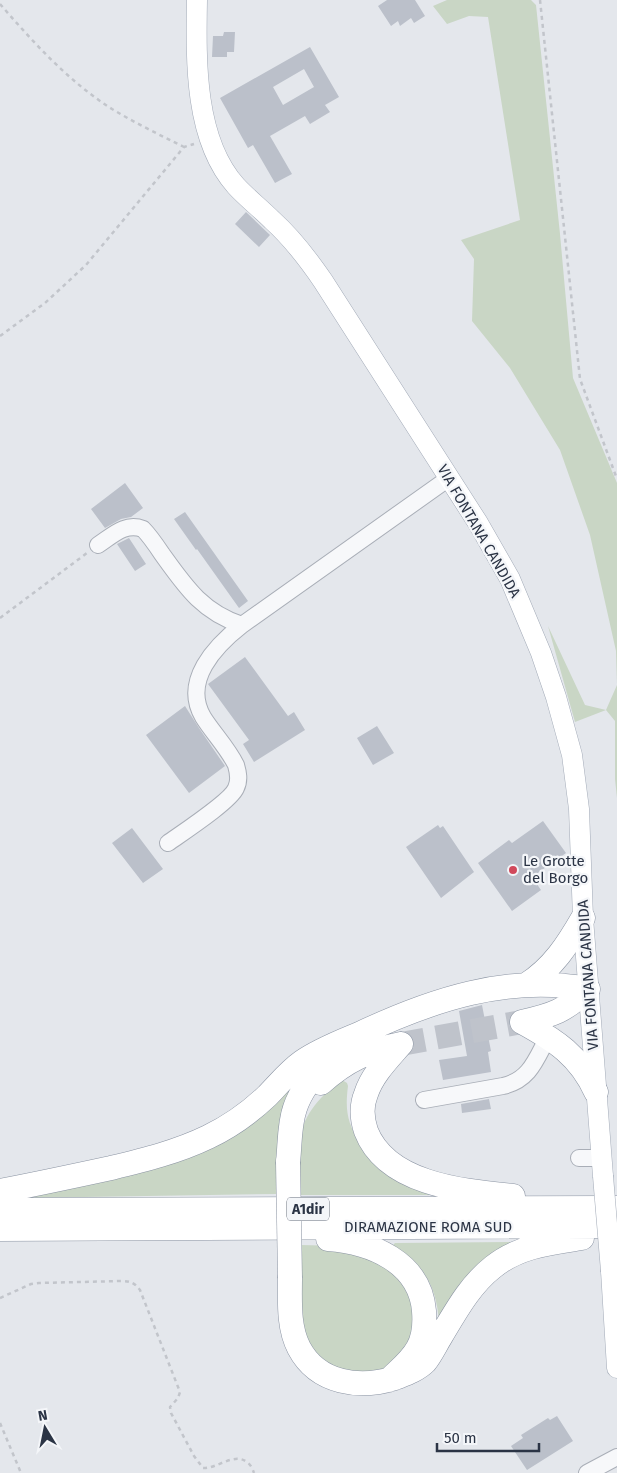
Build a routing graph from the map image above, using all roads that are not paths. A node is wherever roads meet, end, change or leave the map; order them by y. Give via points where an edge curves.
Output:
1 (197, 0) edge
2 (449, 478) junction
3 (98, 545) road end
4 (242, 625) junction
5 (168, 843) dead end
6 (583, 918) junction
7 (526, 984) junction
8 (588, 989) junction
9 (548, 1037) junction
10 (340, 1042) junction
11 (596, 1092) junction
12 (424, 1100) dead end
13 (295, 1108) junction
14 (579, 1158) dead end
15 (602, 1167) junction
16 (0, 1191) edge
17 (617, 1202) edge
18 (617, 1208) edge
19 (0, 1210) edge
20 (617, 1226) edge
21 (0, 1229) edge
22 (56, 1229) junction
23 (617, 1230) edge
24 (617, 1368) edge
25 (389, 1380) junction
26 (617, 1457) edge
27 (587, 1473) edge

1 - 2 main road, VIA FONTANA CANDIDA via 201,98 209,139 221,165 235,185 288,235 314,267
2 - 4 street
2 - 6 main road, VIA FONTANA CANDIDA via 510,579 556,696 572,755 578,797
3 - 4 street via 124,528 143,529 200,602 224,619
4 - 5 street via 211,654 200,673 196,693 202,716 236,764 237,786 230,797
6 - 7 highway via 550,967
6 - 8 main road, VIA FONTANA CANDIDA
7 - 8 highway
7 - 10 highway via 435,1002
8 - 9 highway via 568,1007 522,1022
8 - 11 main road, VIA FONTANA CANDIDA
9 - 11 highway via 578,1061
9 - 12 street via 529,1071 516,1082
10 - 13 highway via 312,1077
10 - 16 highway via 302,1062 248,1112 208,1137 138,1161
11 - 15 main road, VIA FONTANA CANDIDA
13 - 17 highway via 346,1062 401,1044 368,1086 362,1109 365,1127 374,1145 396,1166 422,1179 461,1189 512,1196
13 - 25 highway, bridge via 288,1162 290,1278 293,1331 298,1347 305,1358 325,1374 346,1383
14 - 15 street
15 - 24 main road, VIA FONTANA CANDIDA, bridge
18 - 19 highway, DIRAMAZIONE ROMA SUD / A1dir
20 - 22 highway, DIRAMAZIONE ROMA SUD / A1dir
21 - 22 highway, DIRAMAZIONE ROMA SUD / A1dir
22 - 25 highway via 324,1238 356,1242 379,1251 412,1276 421,1293 424,1313 419,1347
23 - 25 highway via 530,1248 502,1260 472,1288 424,1362
26 - 27 street

